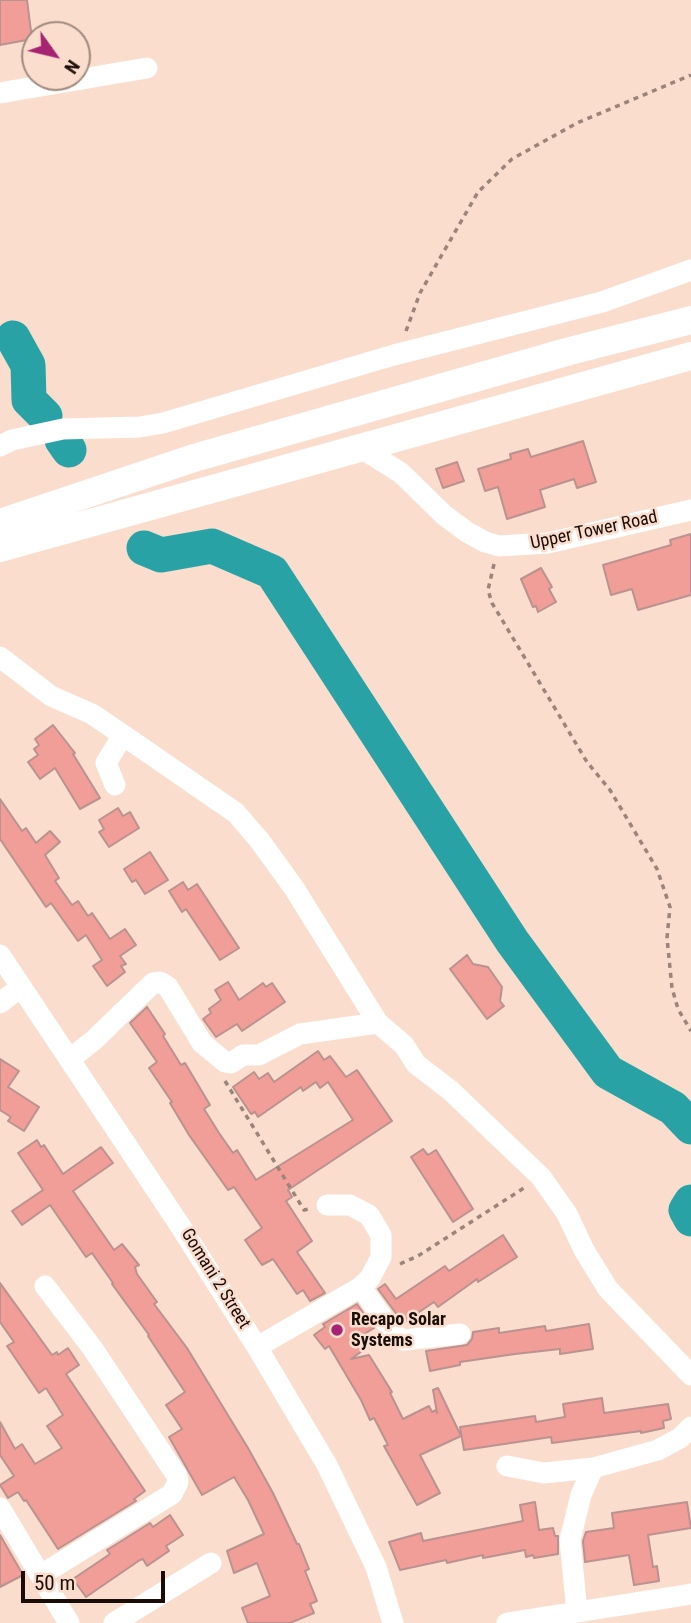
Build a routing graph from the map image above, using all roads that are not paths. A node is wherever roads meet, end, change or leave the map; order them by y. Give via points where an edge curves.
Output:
1 (147, 68) dead end
2 (0, 93) edge
3 (691, 270) edge
4 (691, 320) edge
5 (691, 356) edge
6 (0, 446) edge
7 (361, 448) junction
8 (194, 458) junction
9 (0, 506) edge
10 (691, 510) edge
11 (0, 523) edge
12 (0, 548) edge
13 (0, 657) edge
14 (123, 734) junction
15 (115, 785) dead end
16 (0, 955) edge
17 (21, 987) junction
18 (0, 1003) edge
19 (378, 1023) junction
20 (70, 1059) junction
21 (327, 1205) road end
22 (366, 1282) junction
23 (45, 1286) dead end
24 (460, 1334) dead end
25 (257, 1347) junction
26 (691, 1375) edge
27 (691, 1427) edge
28 (507, 1466) dead end
29 (593, 1468) junction
30 (0, 1508) edge
31 (211, 1563) dead end
32 (41, 1575) junction
33 (691, 1594) edge
34 (577, 1612) junction
35 (69, 1623) edge
36 (114, 1623) edge
37 (393, 1623) edge
38 (507, 1623) edge

1 - 2 street
3 - 6 street via 602,302 394,355 163,423 63,429
4 - 8 main road
5 - 7 main road
7 - 10 street, Upper Tower Road via 401,473 467,532 499,546 548,543
7 - 12 main road
8 - 9 main road
8 - 11 main road
13 - 14 street via 51,696
14 - 15 street via 106,763
14 - 19 street via 236,813 294,888
16 - 17 street, Gomani 2 Street
17 - 18 street
17 - 20 street, Gomani 2 Street
19 - 20 street via 300,1034 259,1055 225,1062 202,1044 168,987 160,982 153,983
19 - 26 street via 404,1045 416,1065 450,1090 541,1177 608,1289
20 - 25 street, Gomani 2 Street
21 - 22 street via 350,1205 369,1214 381,1235 381,1256
22 - 24 street via 394,1334 403,1339
22 - 25 street
23 - 32 street via 93,1349 178,1482 172,1494
25 - 37 street, Gomani 2 Street via 360,1531
27 - 29 street via 658,1450
28 - 29 street via 544,1473
29 - 34 street via 569,1540
30 - 32 street
31 - 36 street
32 - 35 street
33 - 34 street
34 - 38 street

